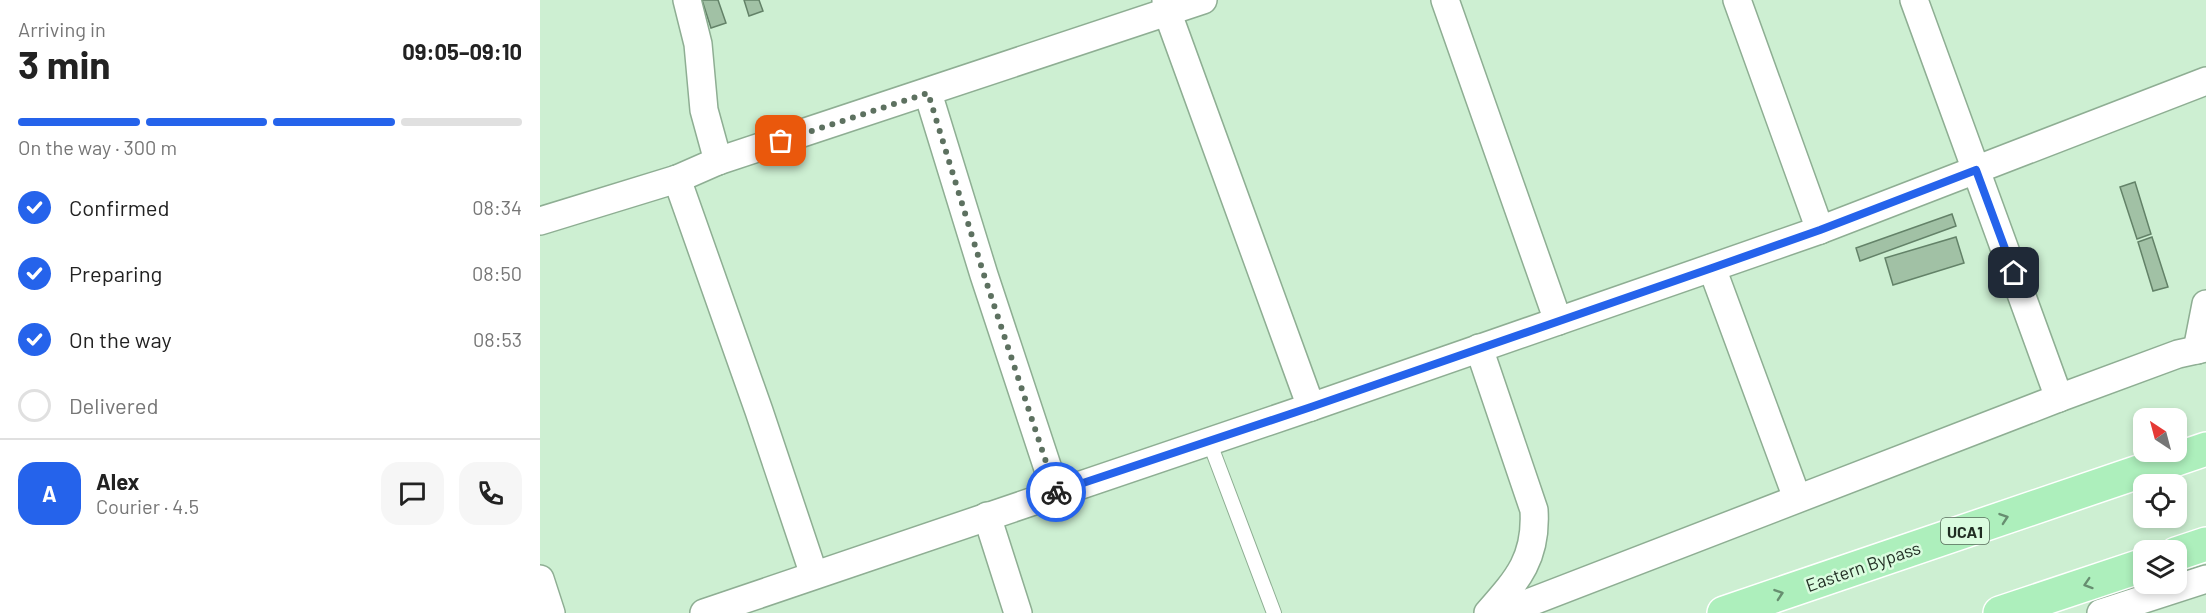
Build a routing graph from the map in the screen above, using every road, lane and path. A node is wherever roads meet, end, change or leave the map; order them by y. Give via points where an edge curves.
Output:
1 (687, 0) edge
2 (1203, 0) edge
3 (1445, 0) edge
4 (1737, 0) edge
5 (1914, 0) edge
6 (1166, 6) edge
7 (2206, 81) edge
8 (928, 93) junction
9 (718, 161) junction
10 (1976, 170) junction
11 (676, 179) junction
12 (540, 221) edge
13 (1820, 230) junction
14 (1712, 268) junction
15 (2206, 304) edge
16 (1558, 321) junction
17 (1479, 348) junction
18 (2202, 349) edge
19 (2059, 398) junction
20 (1311, 407) junction
21 (1209, 441) junction
22 (2206, 449) edge
23 (1056, 493) junction
24 (1797, 498) junction
25 (987, 516) junction
26 (2206, 544) edge
27 (2187, 550) edge
28 (2133, 569) edge
29 (814, 575) junction
30 (540, 579) edge
31 (2206, 579) edge
32 (732, 609) edge
33 (551, 613) edge
34 (704, 613) edge
35 (1018, 613) edge
36 (1274, 613) edge
37 (1488, 613) edge
38 (1502, 613) edge
39 (1724, 613) edge
40 (2000, 613) edge
41 (2101, 613) edge

1 - 9 street via 698,44 704,110
2 - 6 street
3 - 16 street
4 - 13 street
5 - 10 street
6 - 8 street
6 - 20 street
7 - 10 street
8 - 9 street
8 - 23 street
9 - 11 street
10 - 13 street
10 - 19 street
11 - 12 street
11 - 29 street
13 - 14 street
14 - 16 street
14 - 24 street
15 - 18 street
16 - 17 street
17 - 20 street
17 - 37 street via 1534,510 1535,527 1525,564
18 - 19 street via 2178,354
19 - 24 street
20 - 21 street
21 - 23 street
21 - 36 lane
39 -> 22 main road, Eastern Bypass / UCA1
23 - 25 street
24 - 38 street
25 - 29 street
25 - 35 street
26 - 27 main road
28 -> 40 main road
29 - 32 street
30 - 33 street
31 - 41 street
32 - 34 street

